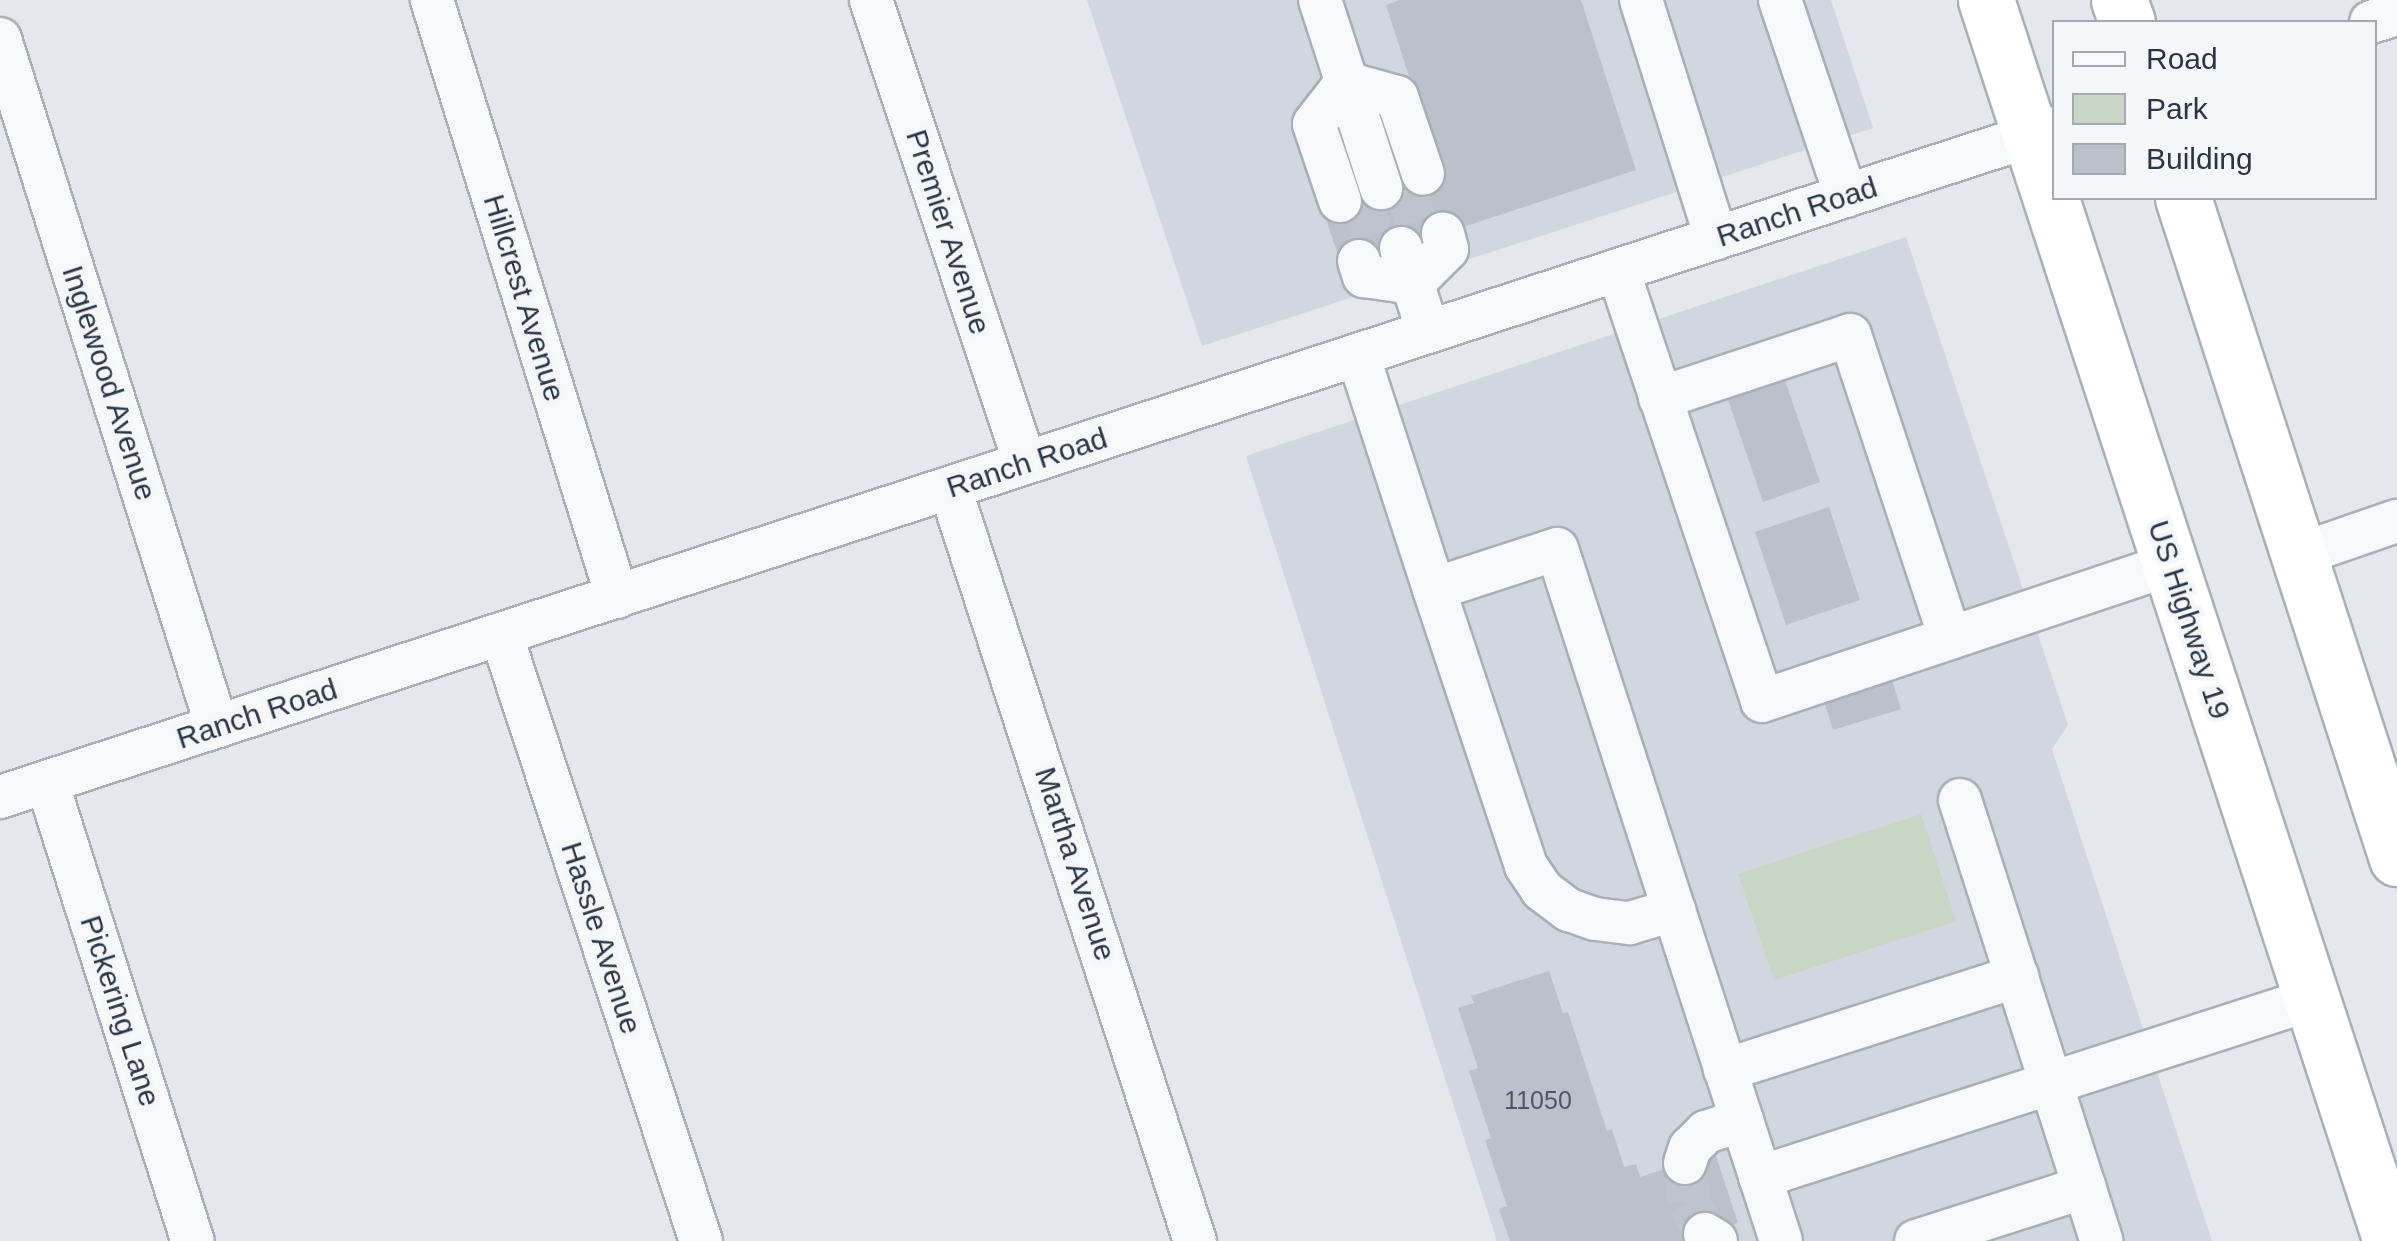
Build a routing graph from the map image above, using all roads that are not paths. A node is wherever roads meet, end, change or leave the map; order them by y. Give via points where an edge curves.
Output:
1 (432, 0) edge
2 (871, 0) edge
3 (1320, 0) edge
4 (1641, 0) edge
5 (1780, 0) edge
6 (1986, 0) edge
7 (0, 39) edge
8 (1346, 83) junction
9 (2042, 132) edge
10 (2052, 165) edge
11 (1846, 196) junction
12 (2062, 200) edge
13 (2184, 200) edge
14 (1716, 238) junction
15 (1403, 254) tunnel mouth
16 (1618, 270) junction
17 (1428, 332) junction
18 (1358, 355) junction
19 (1660, 398) junction
20 (1025, 463) junction
21 (950, 488) junction
22 (2397, 521) edge
23 (2298, 555) junction
24 (2171, 564) junction
25 (1434, 589) junction
26 (617, 597) junction
27 (501, 634) junction
28 (1950, 638) junction
29 (217, 726) junction
30 (46, 782) junction
31 (0, 797) edge
32 (1960, 800) dead end
33 (2397, 858) edge
34 (1674, 910) junction
35 (2017, 976) junction
36 (2312, 998) junction
37 (1725, 1070) junction
38 (2052, 1083) junction
39 (1742, 1120) junction
40 (1685, 1162) dead end
41 (1760, 1177) junction
42 (2085, 1187) junction
43 (1778, 1240) edge
44 (193, 1241) edge
45 (700, 1241) edge
46 (1195, 1241) edge
47 (1916, 1241) edge
48 (2102, 1241) edge
49 (2391, 1241) edge

1 - 26 street, Hillcrest Avenue
2 - 20 street, Premier Avenue
3 - 8 street
4 - 14 street
5 - 11 street
6 - 9 highway, US Highway 19
7 - 29 street, Inglewood Avenue
8 - 8 street via 1398,98 1381,188 1334,117
9 - 10 highway, US Highway 19
9 - 11 street, Ranch Road
11 - 14 street, Ranch Road
12 - 24 highway, US Highway 19
13 - 23 highway
14 - 16 street, Ranch Road
15 - 17 street
16 - 17 street, Ranch Road
16 - 19 street
17 - 18 street, Ranch Road
18 - 20 street, Ranch Road
18 - 25 street
19 - 28 street via 1762,701
19 - 28 street via 1850,335
20 - 21 street, Ranch Road
21 - 26 street, Ranch Road
21 - 46 street, Martha Avenue
22 - 23 street
23 - 33 highway
24 - 28 street
24 - 36 highway, US Highway 19
25 - 34 street via 1526,866 1542,890 1594,919 1630,923
25 - 34 street via 1557,549
26 - 27 street, Ranch Road
27 - 29 street, Ranch Road
27 - 45 street, Hassle Avenue
29 - 30 street, Ranch Road
30 - 31 street, Ranch Road
30 - 44 street, Pickering Lane
32 - 35 street
34 - 37 street
35 - 37 street
35 - 38 street
36 - 38 street
36 - 49 highway, US Highway 19
37 - 39 street
38 - 41 street
38 - 42 street
39 - 40 street via 1706,1132
39 - 41 street
41 - 43 street
42 - 47 street
42 - 48 street

